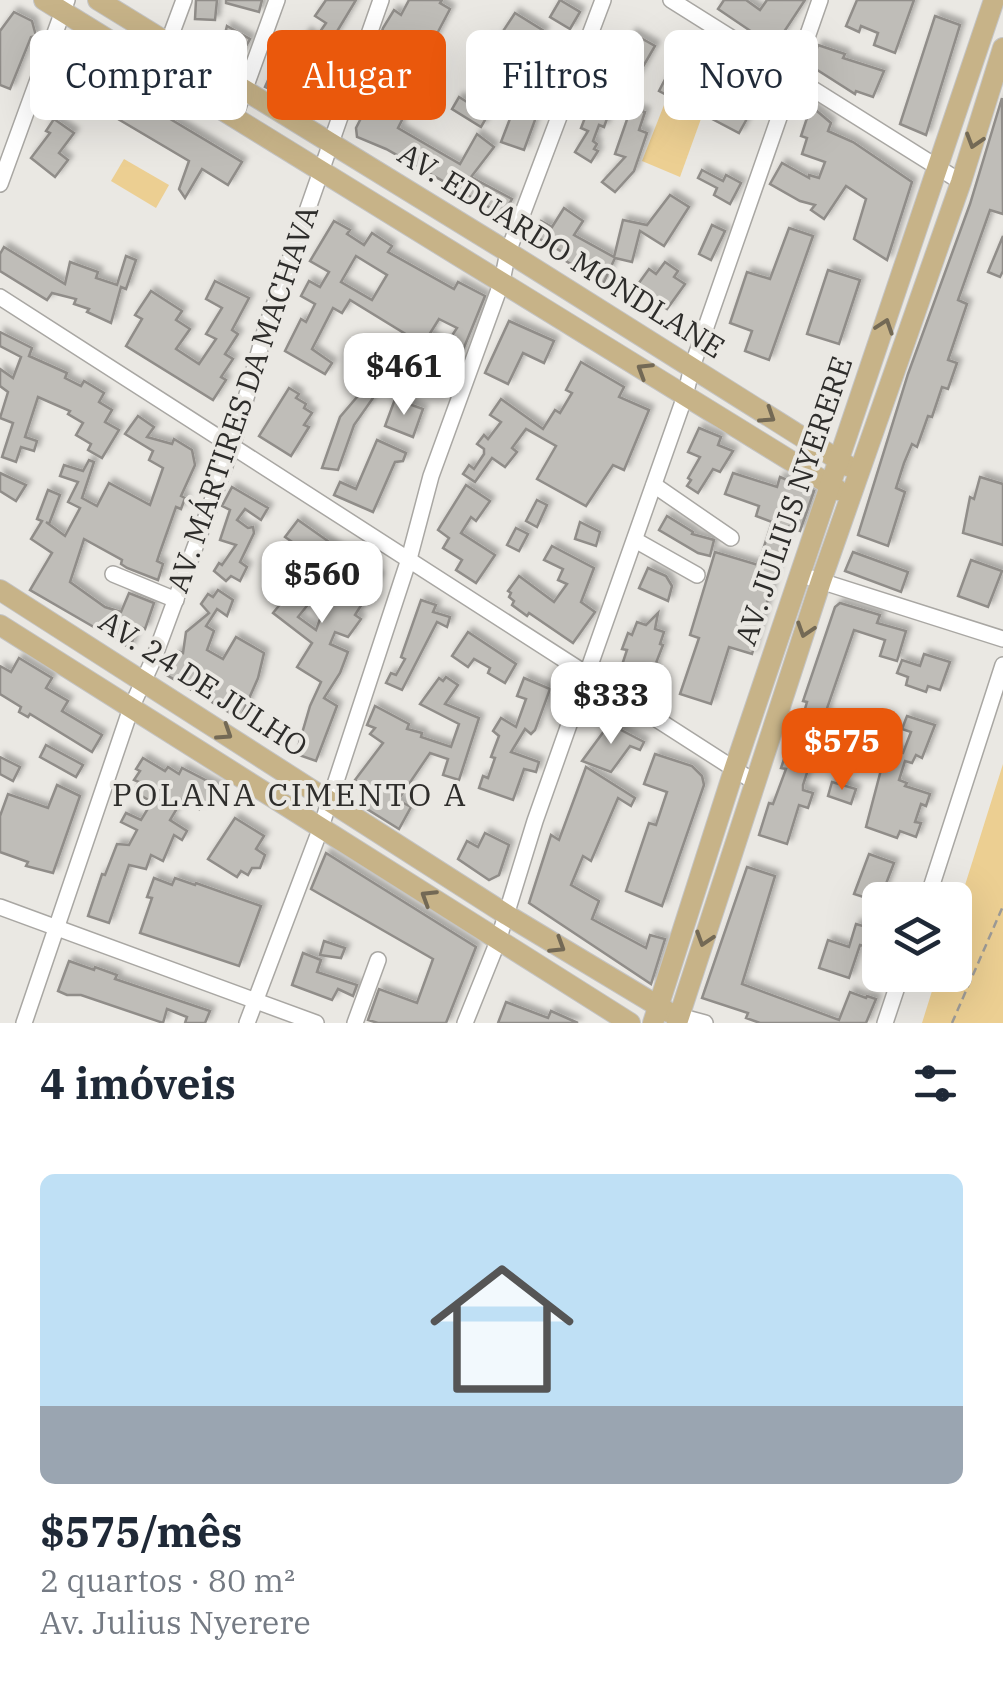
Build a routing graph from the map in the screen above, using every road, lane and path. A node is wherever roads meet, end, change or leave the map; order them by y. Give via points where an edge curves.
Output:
1 (44, 0) edge
2 (98, 0) edge
3 (184, 0) edge
4 (277, 0) edge
5 (381, 0) edge
6 (603, 0) edge
7 (671, 0) edge
8 (820, 0) edge
9 (994, 0) edge
10 (65, 6) edge
11 (102, 30) edge
12 (148, 30) edge
13 (173, 30) edge
14 (719, 30) edge
15 (809, 30) edge
16 (1003, 48) edge
17 (247, 80) edge
18 (247, 90) edge
19 (818, 92) edge
20 (241, 120) edge
21 (777, 120) edge
22 (330, 143) junction
23 (320, 169) junction
24 (938, 170) junction
25 (961, 182) junction
26 (0, 184) edge
27 (508, 252) junction
28 (502, 282) junction
29 (0, 297) edge
30 (692, 367) junction
31 (686, 396) junction
32 (232, 444) junction
33 (839, 461) junction
34 (858, 472) junction
35 (654, 484) junction
36 (830, 485) junction
37 (849, 497) junction
38 (732, 538) dead end
39 (635, 540) junction
40 (408, 558) junction
41 (113, 574) dead end
42 (697, 575) dead end
43 (800, 575) junction
44 (821, 581) junction
45 (0, 590) edge
46 (176, 600) junction
47 (0, 625) edge
48 (1003, 639) edge
49 (1003, 666) edge
50 (588, 674) junction
51 (144, 679) junction
52 (131, 708) junction
53 (734, 770) junction
54 (756, 782) junction
55 (329, 801) junction
56 (320, 830) junction
57 (933, 882) edge
58 (1003, 906) edge
59 (0, 907) edge
60 (506, 915) junction
61 (57, 929) junction
62 (498, 941) junction
63 (378, 960) dead end
64 (895, 992) edge
65 (254, 1002) junction
66 (656, 1016) edge
67 (678, 1019) edge
68 (24, 1023) edge
69 (247, 1023) edge
70 (316, 1023) edge
71 (355, 1023) edge
72 (466, 1023) edge
73 (630, 1023) edge
74 (705, 1023) edge
75 (885, 1023) edge
76 (952, 1023) edge

1 - 10 main road
2 - 12 main road, AV. EDUARDO MONDLANE
3 - 13 street
4 - 17 street
5 - 22 street, AV. MÁRTIRES DA MACHAVA
6 - 27 street
7 - 14 street
8 - 15 street
9 - 24 main road, AV. JULIUS NYERERE
10 - 11 main road
10 - 26 street
16 -> 25 main road, AV. JULIUS NYERERE
18 - 22 main road, AV. EDUARDO MONDLANE
19 - 24 street
20 - 23 main road, AV. EDUARDO MONDLANE
21 - 30 street
22 - 23 street, AV. MÁRTIRES DA MACHAVA
22 - 27 main road, AV. EDUARDO MONDLANE
23 - 28 main road, AV. EDUARDO MONDLANE
23 - 32 street, AV. MÁRTIRES DA MACHAVA
24 - 25 street
33 -> 24 main road, AV. JULIUS NYERERE
25 - 34 main road, AV. JULIUS NYERERE
27 - 28 street
27 - 30 main road, AV. EDUARDO MONDLANE
31 -> 28 main road, AV. EDUARDO MONDLANE
28 - 40 street
29 - 32 street
30 - 31 street
30 -> 33 main road, AV. EDUARDO MONDLANE
31 - 35 street
31 - 36 main road, AV. EDUARDO MONDLANE
32 - 40 street
32 - 46 street, AV. MÁRTIRES DA MACHAVA
33 - 34 main road, AV. EDUARDO MONDLANE
33 - 36 main road, AV. JULIUS NYERERE
34 - 37 main road, AV. JULIUS NYERERE
35 - 38 street
35 - 39 street
36 - 37 main road, AV. EDUARDO MONDLANE
36 - 43 main road, AV. JULIUS NYERERE
37 - 44 main road, AV. JULIUS NYERERE
39 - 42 street
39 - 50 street
40 - 50 street
40 - 55 street
41 - 46 street
43 - 44 street
43 - 53 main road, AV. JULIUS NYERERE
44 - 48 street
44 -> 54 main road, AV. JULIUS NYERERE
45 - 51 main road, AV. 24 DE JULHO
46 - 51 street, AV. MÁRTIRES DA MACHAVA
47 - 52 main road, AV. 24 DE JULHO
49 - 57 street
50 - 53 street
50 - 60 street
51 - 52 street, AV. MÁRTIRES DA MACHAVA
51 -> 55 main road, AV. 24 DE JULHO
52 - 56 main road, AV. 24 DE JULHO
52 - 61 street, AV. MÁRTIRES DA MACHAVA
53 - 54 street
53 - 66 main road, AV. JULIUS NYERERE
54 -> 67 main road, AV. JULIUS NYERERE
55 - 56 street
55 - 60 main road, AV. 24 DE JULHO
62 -> 56 main road, AV. 24 DE JULHO
56 - 65 street
58 - 76 path
59 - 61 street
60 - 62 street
60 -> 66 main road, AV. 24 DE JULHO
61 - 65 street
61 - 68 street, AV. MÁRTIRES DA MACHAVA
62 - 72 street
62 - 73 main road, AV. 24 DE JULHO
63 - 71 street
64 - 75 street
65 - 69 street
65 - 70 street
66 - 67 main road, AV. 24 DE JULHO
67 - 74 street

